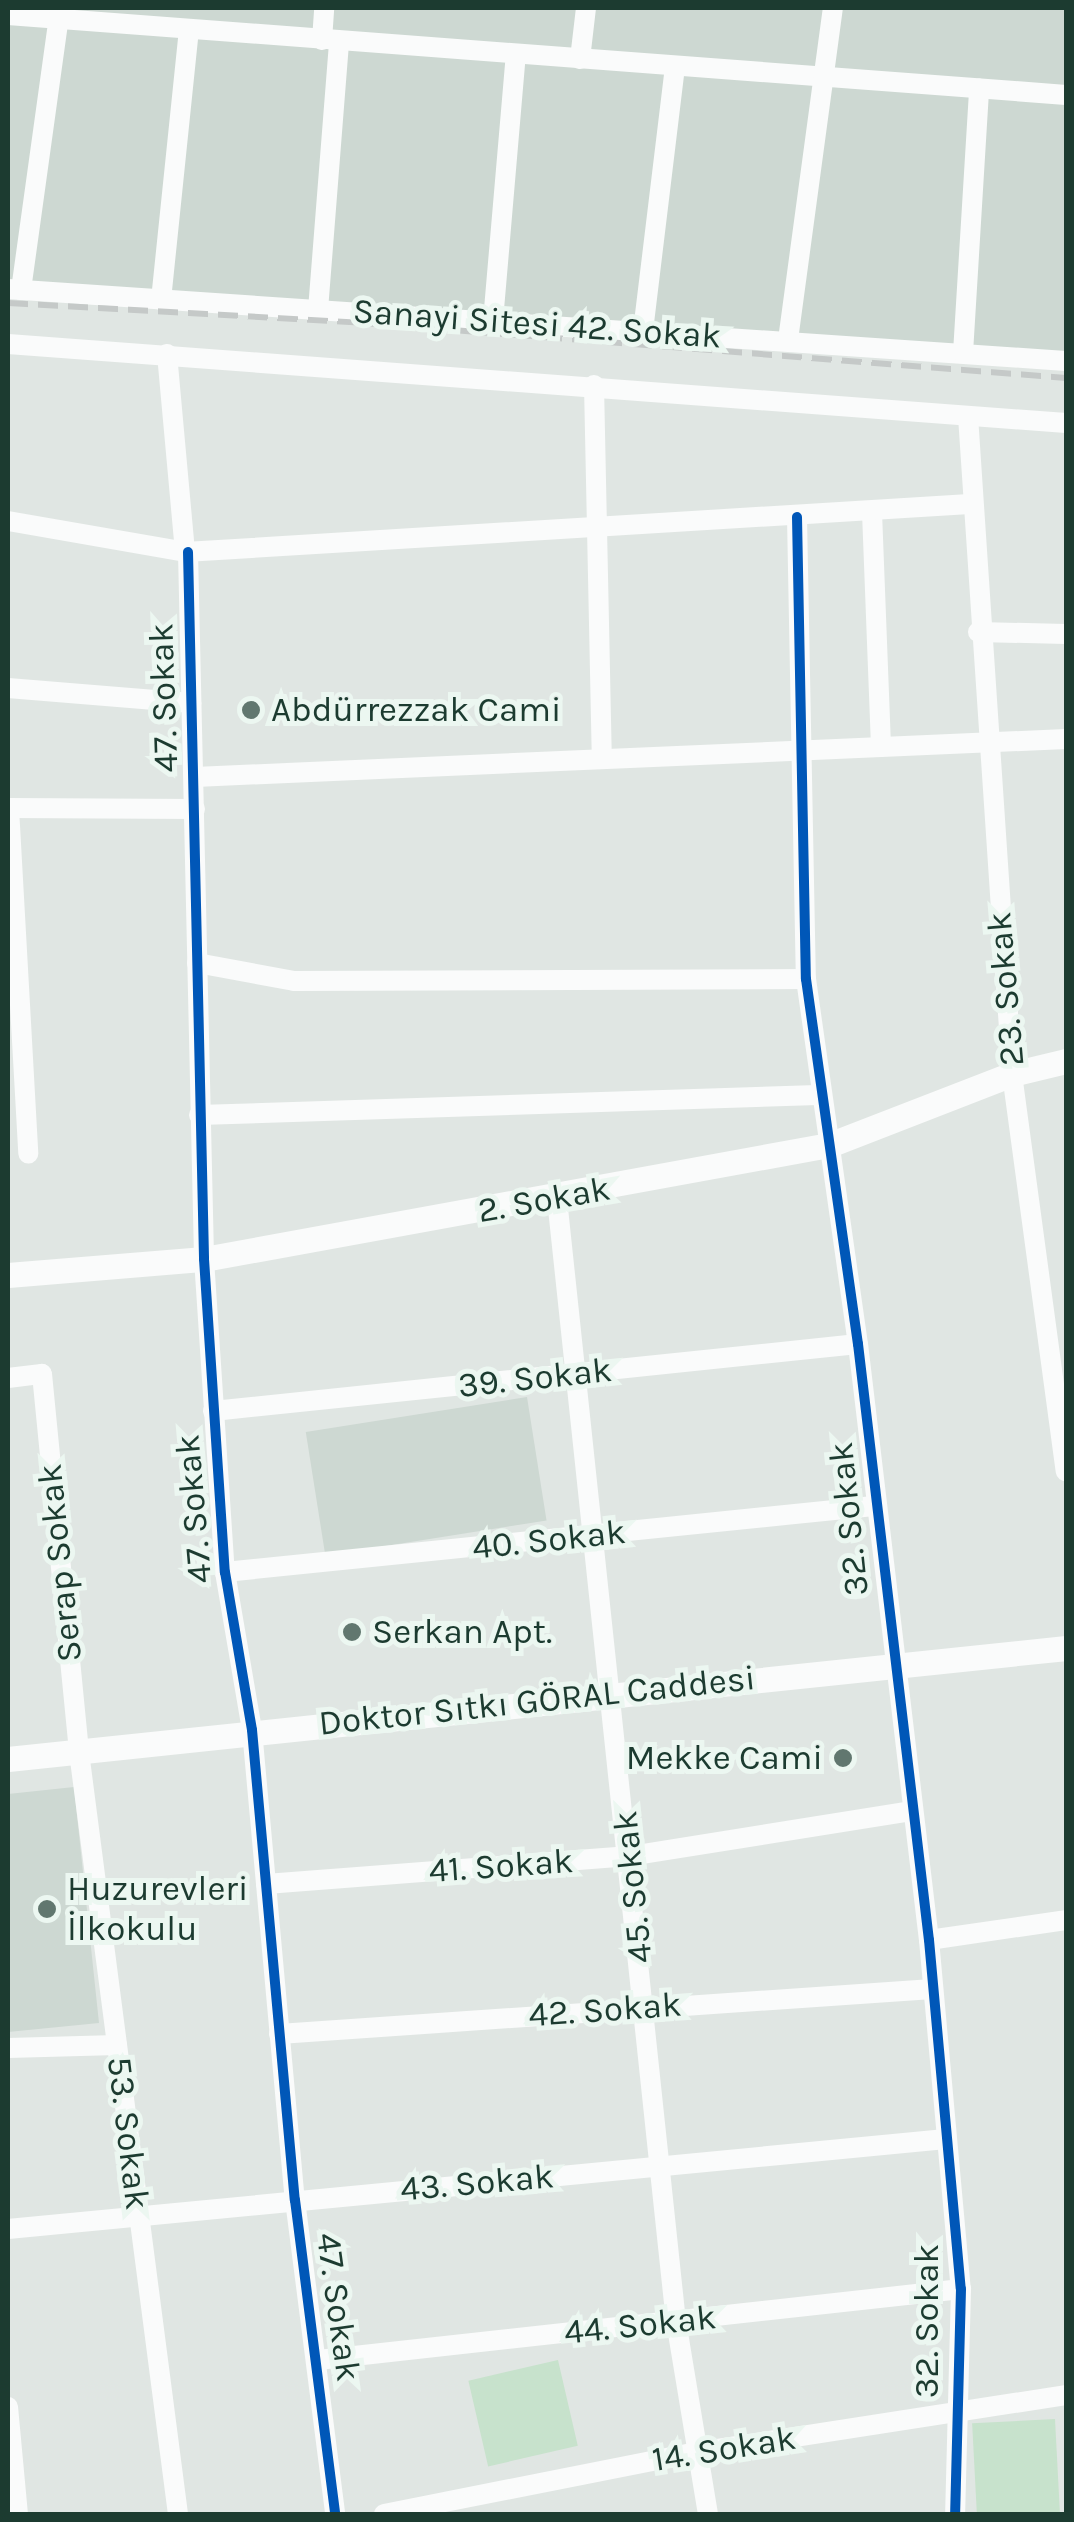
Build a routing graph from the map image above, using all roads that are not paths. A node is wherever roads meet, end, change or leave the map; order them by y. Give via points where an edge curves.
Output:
1 (324, 8) edge
2 (586, 8) edge
3 (833, 8) edge
4 (59, 14) edge
5 (8, 15) edge
6 (190, 30) junction
7 (330, 40) junction
8 (516, 54) junction
9 (580, 59) junction
10 (674, 66) junction
11 (826, 77) junction
12 (979, 88) junction
13 (1066, 95) edge
14 (14, 289) edge
15 (162, 300) junction
16 (318, 310) junction
17 (492, 321) junction
18 (642, 330) junction
19 (788, 340) junction
20 (8, 344) edge
21 (963, 353) junction
22 (167, 354) junction
23 (1066, 361) edge
24 (594, 386) junction
25 (968, 416) junction
26 (1066, 423) edge
27 (970, 504) junction
28 (872, 512) junction
29 (798, 517) junction
30 (8, 521) edge
31 (597, 530) junction
32 (186, 552) junction
33 (978, 632) junction
34 (1066, 634) edge
35 (8, 688) edge
36 (191, 703) junction
37 (1066, 739) edge
38 (986, 742) junction
39 (881, 747) junction
40 (806, 749) junction
41 (602, 759) junction
42 (195, 777) junction
43 (8, 808) edge
44 (195, 809) junction
45 (197, 963) junction
46 (806, 979) junction
47 (15, 1043) edge
48 (1066, 1061) edge
49 (1012, 1074) junction
50 (818, 1095) junction
51 (199, 1115) junction
52 (829, 1145) junction
53 (28, 1153) dead end
54 (558, 1199) junction
55 (204, 1259) junction
56 (8, 1274) edge
57 (858, 1344) junction
58 (580, 1374) junction
59 (8, 1378) edge
60 (213, 1411) junction
61 (1066, 1472) edge
62 (874, 1506) junction
63 (593, 1535) junction
64 (225, 1572) junction
65 (1066, 1648) edge
66 (894, 1663) junction
67 (614, 1694) junction
68 (252, 1730) junction
69 (78, 1752) junction
70 (8, 1758) edge
71 (912, 1811) junction
72 (630, 1856) junction
73 (266, 1884) junction
74 (1066, 1920) edge
75 (929, 1940) junction
76 (932, 1989) junction
77 (644, 2006) junction
78 (279, 2034) junction
79 (117, 2045) junction
80 (8, 2048) edge
81 (946, 2139) junction
82 (660, 2166) junction
83 (295, 2200) junction
84 (139, 2218) junction
85 (8, 2229) edge
86 (961, 2289) junction
87 (676, 2321) junction
88 (318, 2360) junction
89 (1066, 2396) edge
90 (8, 2406) edge
91 (954, 2415) junction
92 (698, 2452) junction
93 (472, 2493) junction
94 (18, 2514) edge
95 (178, 2514) edge
96 (335, 2514) edge
97 (384, 2514) edge
98 (475, 2514) edge
99 (708, 2514) edge
100 (954, 2514) edge

1 - 7 street
2 - 9 street
3 - 11 street
4 - 5 street
4 - 6 street
4 - 14 street
6 - 7 street
6 - 15 street
7 - 8 street
7 - 16 street
8 - 9 street
8 - 17 street
9 - 10 street
10 - 11 street
10 - 18 street
11 - 12 street
11 - 19 street
12 - 13 street
12 - 21 street
14 - 15 street, Sanayi Sitesi 42. Sokak
15 - 16 street, Sanayi Sitesi 42. Sokak
16 - 17 street, Sanayi Sitesi 42. Sokak
17 - 18 street, Sanayi Sitesi 42. Sokak
18 - 19 street, Sanayi Sitesi 42. Sokak
19 - 21 street, Sanayi Sitesi 42. Sokak
20 - 22 street
21 - 23 street, Sanayi Sitesi 42. Sokak
22 - 24 street
22 - 32 street, 47. Sokak
24 - 25 street
24 - 31 street
25 - 26 street
25 - 27 street, 23. Sokak
27 - 28 street
27 - 33 street, 23. Sokak
28 - 29 street
28 - 39 street
29 - 31 street
29 - 40 street, 32. Sokak
30 - 32 street
31 - 32 street
31 - 41 street
32 - 36 street, 47. Sokak
33 - 34 street
33 - 38 street, 23. Sokak
35 - 36 street
36 - 42 street, 47. Sokak
37 - 38 street
38 - 39 street
38 - 49 street, 23. Sokak
39 - 40 street
40 - 41 street
40 - 46 street, 32. Sokak
41 - 42 street
42 - 44 street, 47. Sokak
43 - 44 street
43 - 47 street
44 - 45 street, 47. Sokak
45 - 46 street via 294,982
45 - 51 street, 47. Sokak
46 - 50 street, 32. Sokak
47 - 53 street
48 - 49 street, 2. Sokak
49 - 52 street, 2. Sokak
49 - 61 street, 23. Sokak
50 - 51 street
50 - 52 street, 32. Sokak
51 - 55 street, 47. Sokak
52 - 54 street, 2. Sokak
52 - 57 street, 32. Sokak
54 - 55 street, 2. Sokak
54 - 58 street, 45. Sokak
55 - 56 street, 2. Sokak
55 - 60 street, 47. Sokak
57 - 58 street, 39. Sokak
57 - 62 street, 32. Sokak
58 - 60 street, 39. Sokak
58 - 63 street, 45. Sokak
59 - 69 street, Serap Sokak via 42,1374
60 - 64 street, 47. Sokak
62 - 63 street, 40. Sokak
62 - 66 street, 32. Sokak
63 - 64 street, 40. Sokak
63 - 67 street, 45. Sokak
64 - 68 street, 47. Sokak
65 - 66 street, Doktor Sıtkı GÖRAL Caddesi
66 - 67 street, Doktor Sıtkı GÖRAL Caddesi
66 - 71 street, 32. Sokak
67 - 68 street, Doktor Sıtkı GÖRAL Caddesi
67 - 72 street, 45. Sokak
68 - 69 street, Doktor Sıtkı GÖRAL Caddesi
68 - 73 street, 47. Sokak
69 - 70 street, Doktor Sıtkı GÖRAL Caddesi
69 - 79 street, 53. Sokak
71 - 72 street, 41. Sokak
71 - 75 street, 32. Sokak
72 - 73 street, 41. Sokak
72 - 77 street, 45. Sokak
73 - 78 street, 47. Sokak
74 - 75 street
75 - 76 street, 32. Sokak
76 - 77 street, 42. Sokak
76 - 81 street, 32. Sokak
77 - 78 street, 42. Sokak
77 - 82 street, 45. Sokak
78 - 83 street, 47. Sokak
79 - 80 street
79 - 84 street, 53. Sokak
81 - 82 street, 43. Sokak
81 - 86 street, 32. Sokak
82 - 83 street, 43. Sokak
82 - 87 street, 45. Sokak
83 - 84 street, 43. Sokak
83 - 88 street, 47. Sokak
84 - 85 street, 43. Sokak
84 - 95 street, 53. Sokak
86 - 87 street, 44. Sokak
86 - 91 street, 32. Sokak
87 - 88 street, 44. Sokak
87 - 92 street, 45. Sokak
88 - 96 street, 47. Sokak
89 - 91 street, 14. Sokak
90 - 94 street
91 - 92 street, 14. Sokak
91 - 100 street, 32. Sokak
92 - 93 street, 14. Sokak
92 - 99 street, 45. Sokak
93 - 97 street, 14. Sokak
93 - 98 street

